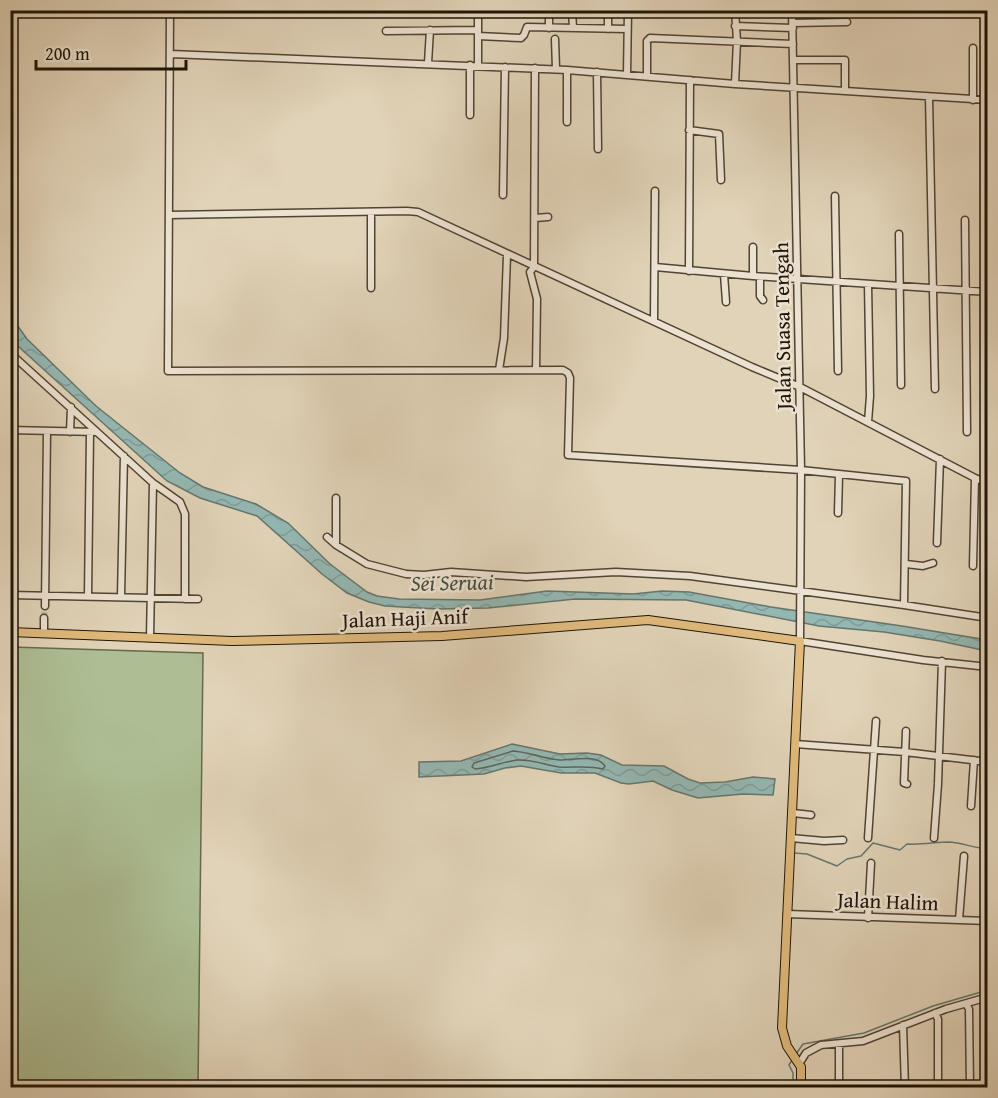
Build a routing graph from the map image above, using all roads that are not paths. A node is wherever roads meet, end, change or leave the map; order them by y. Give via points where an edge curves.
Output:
1 (170, 10) edge
2 (478, 10) edge
3 (549, 10) edge
4 (573, 10) edge
5 (608, 10) edge
6 (628, 10) edge
7 (735, 10) edge
8 (792, 10) edge
9 (847, 22) dead end
10 (793, 25) junction
11 (735, 26) junction
12 (549, 28) junction
13 (573, 28) junction
14 (608, 28) junction
15 (627, 29) junction
16 (430, 30) junction
17 (386, 31) dead end
18 (478, 33) junction
19 (555, 39) dead end
20 (737, 41) junction
21 (793, 44) junction
22 (973, 48) dead end
23 (171, 54) junction
24 (793, 60) junction
25 (428, 63) junction
26 (470, 65) junction
27 (478, 65) junction
28 (505, 67) junction
29 (535, 68) junction
30 (556, 69) junction
31 (567, 70) junction
32 (597, 72) junction
33 (627, 75) junction
34 (647, 76) junction
35 (690, 80) junction
36 (735, 84) junction
37 (794, 87) junction
38 (845, 89) junction
39 (929, 97) junction
40 (973, 100) junction
41 (987, 100) edge
42 (470, 115) dead end
43 (567, 122) dead end
44 (689, 130) junction
45 (598, 149) dead end
46 (721, 180) dead end
47 (655, 191) dead end
48 (502, 195) dead end
49 (835, 196) dead end
50 (371, 212) junction
51 (170, 215) junction
52 (548, 217) dead end
53 (535, 218) junction
54 (965, 220) dead end
55 (899, 234) dead end
56 (753, 247) dead end
57 (507, 255) junction
58 (534, 267) junction
59 (655, 267) junction
60 (689, 271) junction
61 (724, 274) junction
62 (757, 277) junction
63 (798, 279) junction
64 (836, 282) junction
65 (868, 284) junction
66 (901, 286) junction
67 (371, 288) dead end
68 (933, 289) junction
69 (966, 291) junction
70 (987, 292) edge
71 (763, 300) dead end
72 (726, 302) dead end
73 (654, 321) junction
74 (10, 353) edge
75 (499, 370) junction
76 (536, 370) junction
77 (838, 371) dead end
78 (901, 385) dead end
79 (800, 387) junction
80 (935, 389) dead end
81 (71, 406) junction
82 (869, 419) junction
83 (10, 430) edge
84 (47, 431) junction
85 (70, 432) junction
86 (94, 432) junction
87 (967, 432) dead end
88 (124, 456) junction
89 (940, 459) junction
90 (801, 470) junction
91 (839, 475) junction
92 (975, 478) junction
93 (153, 483) junction
94 (987, 483) edge
95 (336, 498) dead end
96 (838, 513) dead end
97 (327, 537) dead end
98 (937, 543) dead end
99 (336, 545) junction
100 (933, 563) dead end
101 (906, 564) junction
102 (973, 566) dead end
103 (801, 591) junction
104 (10, 595) edge
105 (45, 595) junction
106 (88, 596) junction
107 (121, 596) junction
108 (152, 597) junction
109 (185, 599) junction
110 (198, 599) dead end
111 (904, 605) junction
112 (45, 606) tunnel mouth
113 (44, 618) tunnel mouth
114 (987, 618) edge
115 (10, 632) edge
116 (44, 632) junction
117 (150, 638) junction
118 (800, 640) junction
119 (942, 661) junction
120 (987, 667) edge
121 (876, 721) dead end
122 (906, 731) dead end
123 (795, 744) junction
124 (873, 750) junction
125 (905, 752) junction
126 (939, 756) junction
127 (974, 760) junction
128 (987, 762) edge
129 (907, 784) dead end
130 (971, 806) dead end
131 (793, 813) junction
132 (811, 815) dead end
133 (791, 838) junction
134 (868, 838) dead end
135 (934, 838) dead end
136 (843, 840) dead end
137 (964, 856) dead end
138 (871, 863) dead end
139 (787, 914) junction
140 (868, 918) junction
141 (959, 920) junction
142 (987, 921) edge
143 (986, 999) edge
144 (966, 1004) junction
145 (935, 1013) junction
146 (903, 1024) junction
147 (838, 1044) junction
148 (798, 1062) junction
149 (987, 1076) edge
150 (801, 1088) edge
151 (839, 1088) edge
152 (905, 1088) edge
153 (938, 1088) edge
154 (970, 1088) edge
155 (987, 1088) edge

1 - 23 street
2 - 18 street
3 - 12 street
4 - 13 street
5 - 14 street
6 - 15 street
7 - 11 street
8 - 10 street, Jalan Suasa Tengah
9 - 10 street
10 - 11 street
10 - 21 street, Jalan Suasa Tengah
11 - 20 street
12 - 13 street
12 - 18 street via 527,27 520,38
13 - 14 street
14 - 15 street
15 - 33 street
16 - 17 street
16 - 18 street
16 - 25 street
18 - 27 street
19 - 30 street
20 - 21 street
20 - 34 street via 650,38
20 - 36 street
21 - 24 street, Jalan Suasa Tengah
22 - 40 street
23 - 25 street
23 - 51 street
24 - 37 street, Jalan Suasa Tengah
24 - 38 street via 844,59
25 - 26 street
26 - 27 street
26 - 42 street
27 - 28 street
28 - 29 street
28 - 48 street
29 - 30 street
29 - 53 street
30 - 31 street
31 - 32 street
31 - 43 street
32 - 33 street
32 - 45 street
33 - 34 street
34 - 35 street
35 - 36 street
35 - 44 street
36 - 37 street
37 - 38 street
37 - 63 street, Jalan Suasa Tengah
38 - 39 street
39 - 40 street
39 - 68 street
40 - 41 street
44 - 46 street via 719,134
44 - 60 street
47 - 59 street
49 - 64 street
50 - 51 street
50 - 57 street via 418,213
50 - 67 street
51 - 75 street via 168,371
52 - 53 street
53 - 58 street
54 - 69 street
55 - 66 street
56 - 62 street
57 - 58 street
57 - 75 street
58 - 73 street
58 - 76 street via 530,272 537,299
59 - 60 street
59 - 73 street
60 - 61 street
61 - 62 street
61 - 72 street
62 - 63 street
62 - 71 street
63 - 64 street
63 - 79 street, Jalan Suasa Tengah
64 - 65 street
64 - 77 street
65 - 66 street
65 - 82 street
66 - 68 street
66 - 78 street
68 - 69 street
68 - 80 street
69 - 70 street
69 - 87 street
73 - 79 street
74 - 81 street
75 - 76 street
76 - 90 street via 563,370 570,378 568,455
79 - 82 street
79 - 90 street, Jalan Suasa Tengah
81 - 85 street
81 - 86 street
82 - 89 street
83 - 84 street
84 - 85 street
84 - 105 street
85 - 86 street
86 - 88 street
86 - 106 street
88 - 93 street
88 - 107 street
89 - 92 street
89 - 98 street
90 - 91 street
90 - 103 street, Jalan Suasa Tengah
91 - 96 street
91 - 101 street via 906,481
92 - 94 street
92 - 102 street
93 - 108 street
93 - 109 street via 184,508
95 - 99 street
97 - 99 street
99 - 103 street via 367,564 406,574 663,574
100 - 101 street
101 - 111 street
103 - 111 street
103 - 118 street, Jalan Suasa Tengah
104 - 105 street
105 - 106 street
105 - 112 street
106 - 107 street
107 - 108 street
108 - 109 street
108 - 117 street
109 - 110 street
111 - 114 street
113 - 116 street
115 - 116 main road, Jalan Haji Anif
116 - 117 main road, Jalan Haji Anif
117 - 118 main road, Jalan Haji Anif via 407,638 648,620
118 - 119 street
118 - 123 main road
119 - 120 street
119 - 126 street
121 - 124 street
122 - 125 street
123 - 124 street
123 - 131 main road
124 - 125 street
124 - 134 street
125 - 126 street
125 - 129 street
126 - 127 street
126 - 135 street
127 - 128 street
127 - 130 street
131 - 132 street
131 - 133 main road
133 - 136 street
133 - 139 main road
137 - 141 street
138 - 140 street
139 - 140 street, Jalan Halim
139 - 148 main road via 782,1028
140 - 141 street, Jalan Halim
141 - 142 street, Jalan Halim
143 - 144 street
144 - 145 street
144 - 154 street
145 - 146 street
145 - 153 street
146 - 147 street via 869,1039
146 - 152 street
147 - 148 street via 812,1049
147 - 151 street
148 - 150 main road
149 - 155 street

